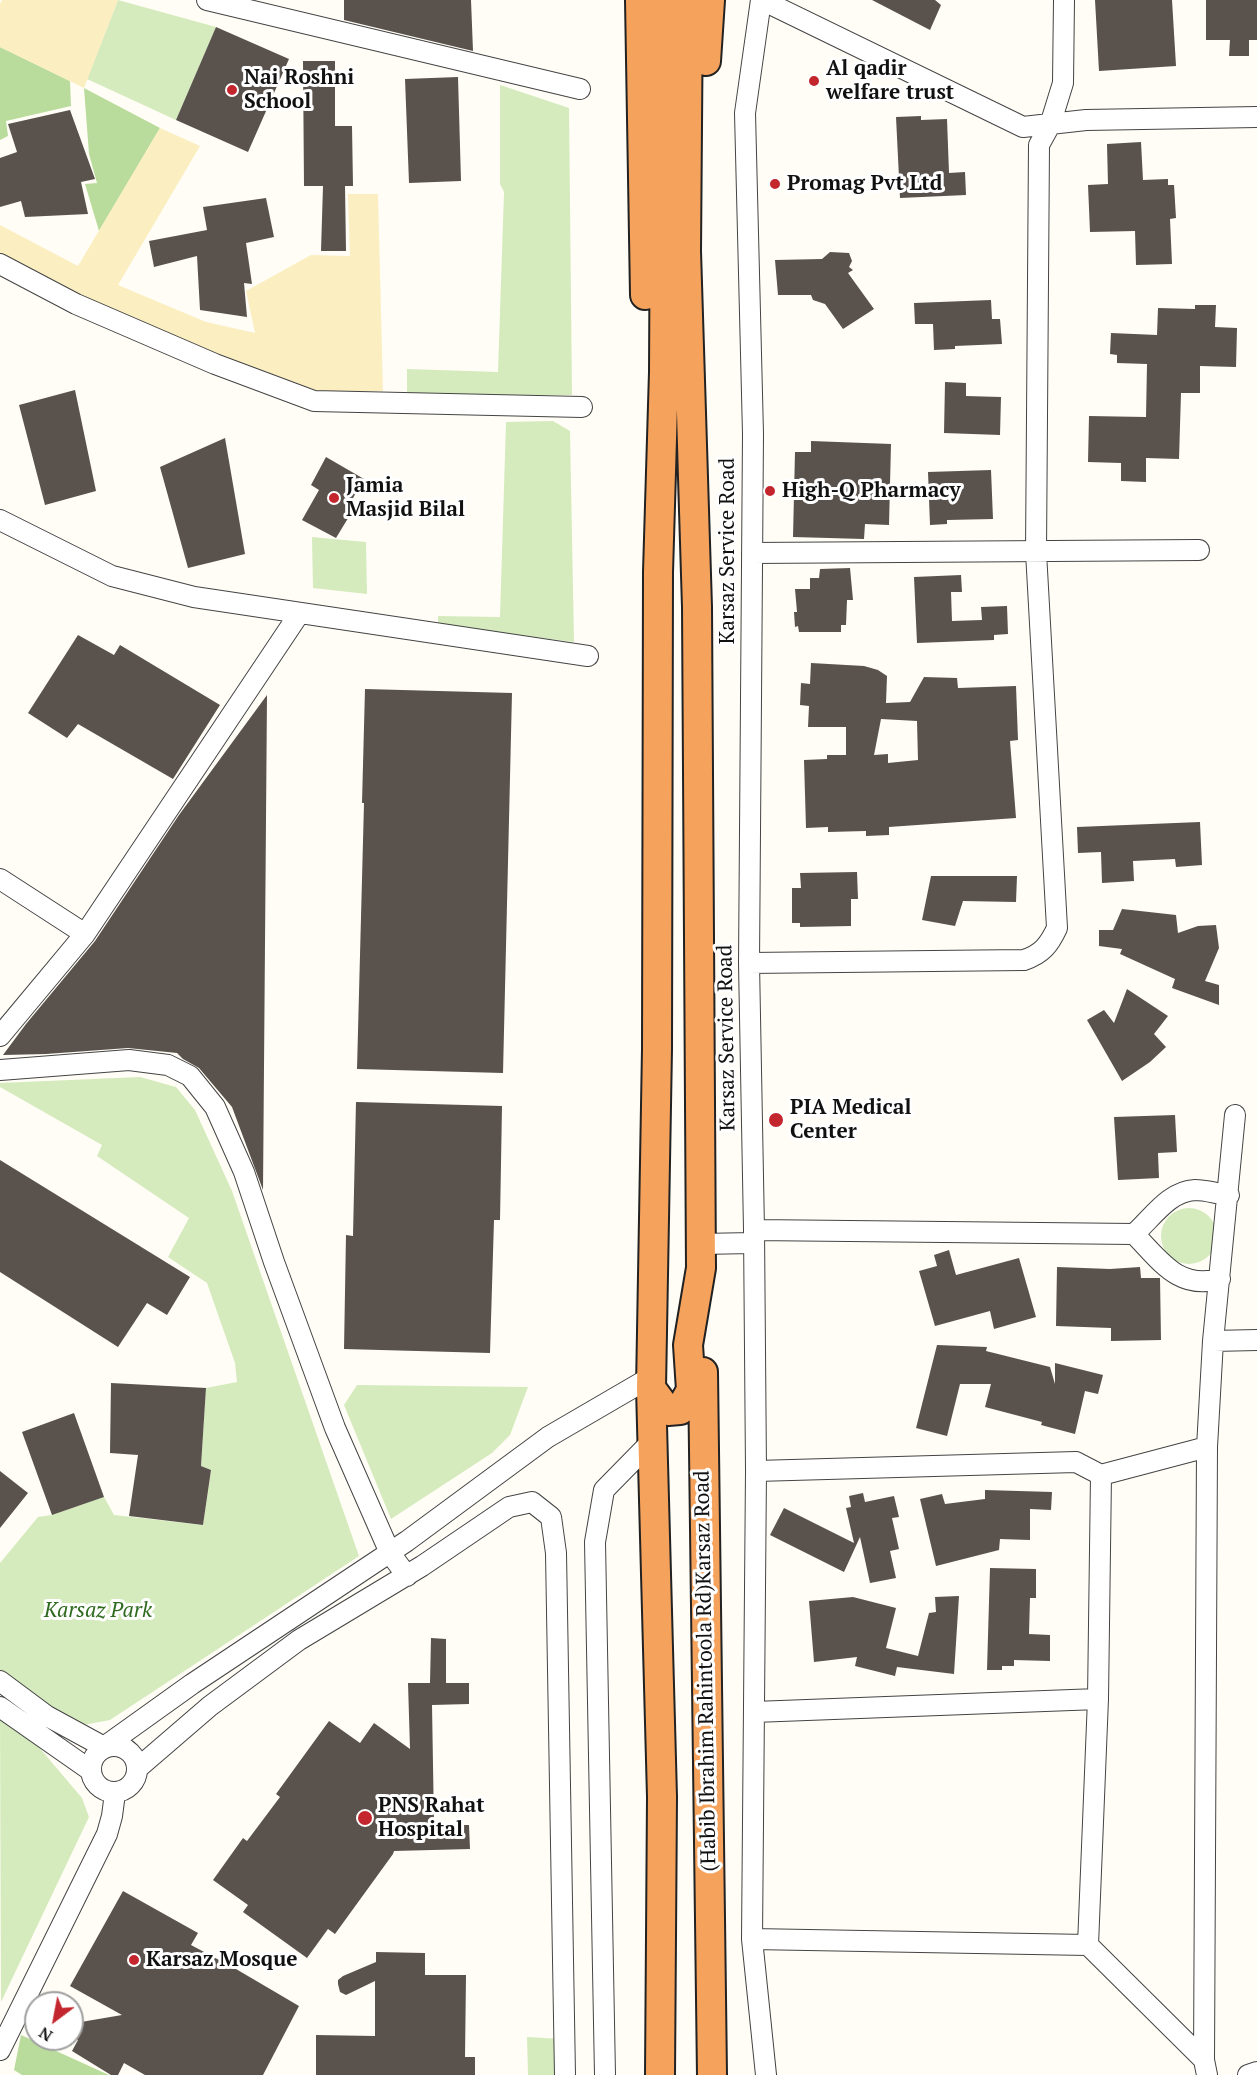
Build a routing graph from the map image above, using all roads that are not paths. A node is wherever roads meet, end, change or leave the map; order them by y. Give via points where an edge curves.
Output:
1 (207, 0) edge
2 (640, 0) edge
3 (666, 0) edge
4 (688, 0) edge
5 (710, 0) edge
6 (762, 0) edge
7 (1064, 0) edge
8 (580, 89) dead end
9 (1257, 117) edge
10 (1050, 125) junction
11 (0, 264) edge
12 (582, 407) dead end
13 (0, 520) edge
14 (1199, 550) dead end
15 (1036, 552) junction
16 (753, 553) junction
17 (658, 572) junction
18 (697, 607) junction
19 (299, 614) junction
20 (588, 656) dead end
21 (0, 879) edge
22 (85, 934) junction
23 (749, 963) junction
24 (0, 1036) edge
25 (0, 1070) edge
26 (1235, 1115) dead end
27 (1228, 1195) junction
28 (1134, 1234) junction
29 (754, 1237) junction
30 (701, 1256) junction
31 (1220, 1279) junction
32 (1257, 1340) edge
33 (1213, 1341) junction
34 (651, 1382) junction
35 (680, 1410) junction
36 (652, 1440) junction
37 (1208, 1447) junction
38 (756, 1471) junction
39 (1101, 1475) junction
40 (390, 1553) junction
41 (407, 1576) junction
42 (0, 1681) edge
43 (192, 1684) junction
44 (1098, 1699) junction
45 (210, 1706) junction
46 (0, 1707) edge
47 (754, 1712) junction
48 (104, 1747) junction
49 (138, 1768) junction
50 (90, 1770) junction
51 (115, 1792) junction
52 (753, 1939) junction
53 (1089, 1945) junction
54 (0, 2050) edge
55 (1206, 2067) edge
56 (1257, 2072) edge
57 (565, 2075) edge
58 (605, 2075) edge
59 (660, 2075) edge
60 (712, 2075) edge
61 (766, 2075) edge
62 (1248, 2075) edge

1 - 8 street
2 - 17 highway via 646,399
3 - 17 highway via 664,372
4 - 18 highway via 686,251
5 - 18 highway via 704,123 707,537
6 - 10 street via 1023,127
6 - 16 street, Karsaz Service Road via 745,113
7 - 10 street via 1063,83
9 - 10 street via 1086,120
10 - 15 street via 1039,146
11 - 12 street via 76,304 215,364 314,401
13 - 19 street via 112,576 194,597
14 - 15 street
15 - 16 street
15 - 23 street via 1057,906 1057,928 1049,943 1038,956 1024,960
16 - 23 street, Karsaz Service Road
17 - 34 highway via 657,1049
18 - 30 highway
19 - 20 street
19 - 22 street
21 - 22 street
22 - 24 street
23 - 29 street, Karsaz Service Road
25 - 40 street via 129,1060 168,1065 190,1076 215,1107 244,1172 335,1428
26 - 27 street
27 - 28 street via 1195,1190 1176,1195
27 - 31 street
28 - 29 street
28 - 31 street via 1171,1271 1186,1280 1207,1283
29 - 30 street
29 - 38 street, Karsaz Service Road
30 - 35 highway via 688,1345 691,1390
30 - 60 highway, (Habib Ibrahim Rahintoola Rd)Karsaz Road
31 - 33 street
32 - 33 street
33 - 37 street
34 - 35 highway via 668,1411
34 - 36 highway
34 - 40 street via 548,1437
35 - 36 street
36 - 58 street via 604,1490 595,1542
36 - 59 highway via 662,1797
37 - 39 street
37 - 55 street
38 - 39 street via 1076,1461
38 - 47 street, Karsaz Service Road
39 - 44 street
40 - 41 street
40 - 43 street
41 - 45 street via 299,1640
41 - 57 street via 509,1507 532,1502 551,1517 556,1553
42 - 48 street via 47,1716
43 - 45 street
43 - 48 street
44 - 47 street
44 - 53 street
45 - 49 street
46 - 50 street
47 - 52 street, Karsaz Service Road
48 - 49 street via 122,1747 130,1752
48 - 50 street via 91,1761
49 - 51 street via 131,1785
50 - 51 street via 98,1786
51 - 54 street via 107,1834
52 - 53 street
52 - 61 street, Karsaz Service Road
53 - 55 street
56 - 62 street

